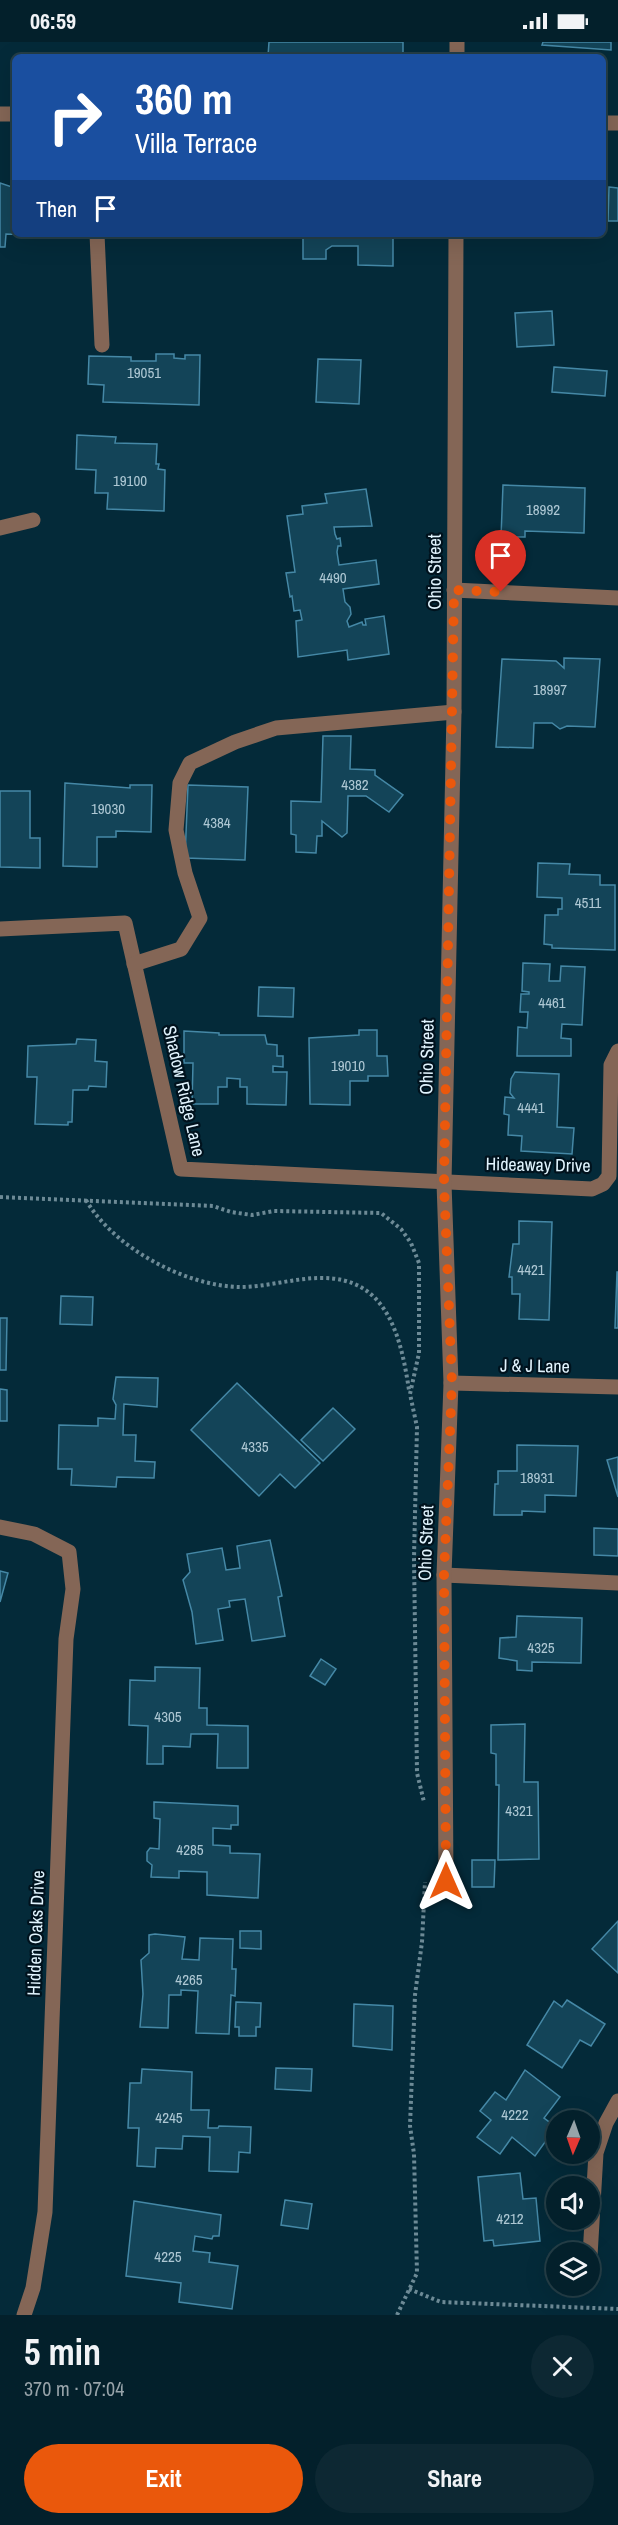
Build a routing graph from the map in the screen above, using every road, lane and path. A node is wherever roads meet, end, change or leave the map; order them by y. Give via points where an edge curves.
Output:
1 (98, 237) edge
2 (456, 237) edge
3 (102, 345) dead end
4 (33, 520) dead end
5 (0, 528) edge
6 (454, 590) junction
7 (618, 598) edge
8 (454, 712) junction
9 (0, 929) edge
10 (135, 964) junction
11 (618, 1051) edge
12 (444, 1183) junction
13 (0, 1197) edge
14 (86, 1200) junction
15 (452, 1383) junction
16 (618, 1387) edge
17 (410, 1394) junction
18 (0, 1527) edge
19 (444, 1575) junction
20 (618, 1584) edge
21 (424, 1803) dead end
22 (425, 1874) dead end
23 (446, 1881) dead end
24 (618, 2101) edge
25 (591, 2242) edge
26 (410, 2289) junction
27 (618, 2308) edge
28 (24, 2315) edge
29 (397, 2315) edge

1 - 3 street
2 - 6 street, Ohio Street
4 - 5 street
6 - 7 street
6 - 8 street, Ohio Street
8 - 10 street via 276,728 190,764 180,783 176,830 200,918 181,949
8 - 12 street, Ohio Street
9 - 10 street, Shadow Ridge Lane via 125,923
10 - 12 street, Shadow Ridge Lane via 181,1169
11 - 12 street, Hideaway Drive via 611,1065 609,1176 603,1184 592,1189
12 - 15 street, Ohio Street
13 - 14 path
14 - 17 path via 130,1248 154,1263 206,1282 238,1287 329,1278 346,1280 375,1298 390,1317 403,1350
14 - 17 path via 213,1206 252,1215 274,1211 381,1213 401,1229 419,1263 419,1353
15 - 16 street, J & J Lane
15 - 19 street, Ohio Street
17 - 21 path via 417,1427 417,1773
18 - 28 street, Hidden Oaks Drive via 34,1534 69,1552 73,1589 66,1639 45,2212 33,2288
19 - 20 street
19 - 23 street, Ohio Street
22 - 26 path via 415,1995 411,2126 417,2273
24 - 25 street via 596,2153
26 - 27 path via 441,2302
26 - 29 path

